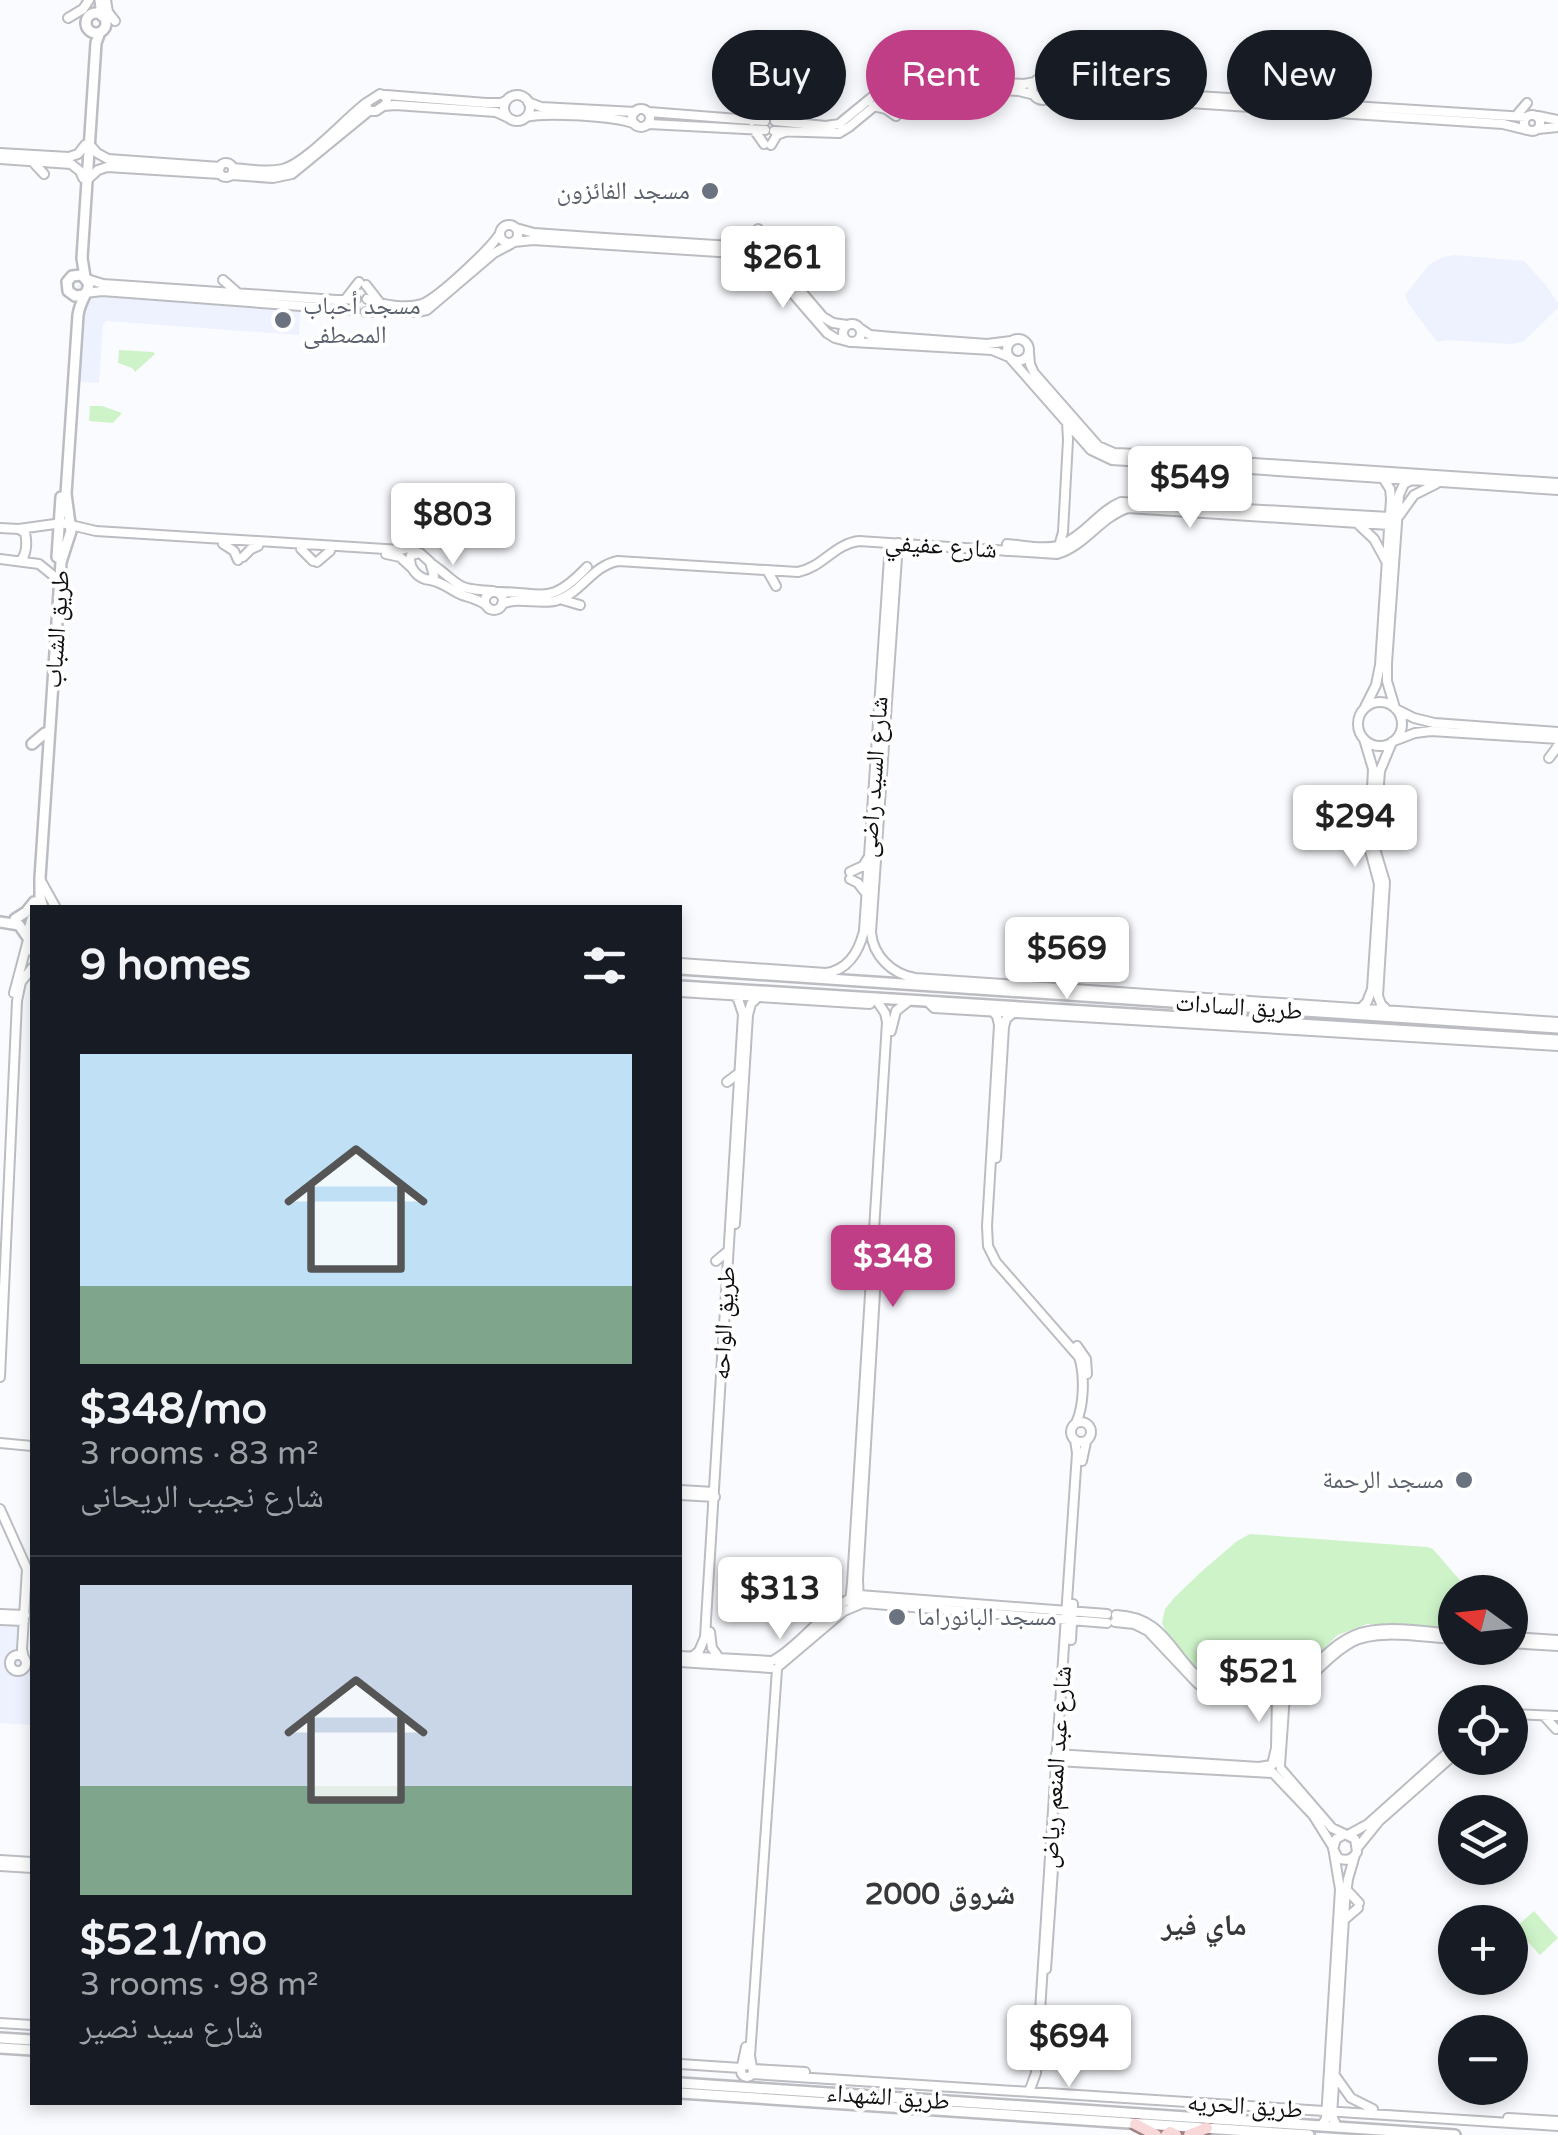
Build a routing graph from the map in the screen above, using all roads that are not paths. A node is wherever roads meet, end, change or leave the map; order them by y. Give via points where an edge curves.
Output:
1 (97, 0) edge
2 (96, 15) junction
3 (68, 18) dead end
4 (115, 22) dead end
5 (96, 32) junction
6 (1035, 82) edge
7 (1035, 85) edge
8 (1015, 88) edge
9 (1019, 88) junction
10 (386, 95) junction
11 (1035, 96) joint
12 (508, 100) junction
13 (400, 101) junction
14 (1207, 101) edge
15 (528, 102) junction
16 (1527, 102) dead end
17 (384, 106) junction
18 (368, 107) junction
19 (492, 108) junction
20 (545, 111) junction
21 (866, 111) edge
22 (635, 112) junction
23 (648, 112) junction
24 (1538, 116) junction
25 (508, 117) junction
26 (526, 117) junction
27 (1521, 117) junction
28 (1503, 120) junction
29 (635, 124) junction
30 (648, 124) junction
31 (748, 124) junction
32 (1558, 124) edge
33 (790, 128) junction
34 (1538, 129) junction
35 (1527, 130) junction
36 (87, 144) junction
37 (0, 156) edge
38 (32, 161) junction
39 (62, 161) junction
40 (113, 163) junction
41 (85, 179) junction
42 (516, 228) junction
43 (758, 230) dead end
44 (499, 235) junction
45 (534, 236) junction
46 (512, 243) junction
47 (757, 244) junction
48 (675, 246) junction
49 (744, 246) junction
50 (774, 256) junction
51 (800, 257) dead end
52 (762, 258) junction
53 (72, 276) junction
54 (788, 276) junction
55 (86, 278) junction
56 (102, 288) junction
57 (196, 293) junction
58 (85, 294) junction
59 (72, 295) junction
60 (242, 296) junction
61 (356, 299) junction
62 (367, 299) junction
63 (339, 302) junction
64 (385, 306) junction
65 (355, 310) junction
66 (366, 312) junction
67 (818, 317) junction
68 (847, 325) junction
69 (861, 329) junction
70 (892, 341) junction
71 (1011, 341) junction
72 (852, 342) junction
73 (987, 347) junction
74 (1029, 353) junction
75 (1010, 358) junction
76 (1030, 374) junction
77 (1067, 422) junction
78 (1085, 443) junction
79 (1125, 457) junction
80 (1335, 471) junction
81 (1383, 478) junction
82 (1411, 480) junction
83 (1470, 480) junction
84 (1441, 482) junction
85 (1558, 486) edge
86 (1394, 499) junction
87 (1392, 521) junction
88 (1097, 523) junction
89 (1355, 523) junction
90 (0, 528) edge
91 (19, 529) junction
92 (70, 530) junction
93 (154, 537) junction
94 (1072, 539) junction
95 (879, 542) junction
96 (894, 543) junction
97 (223, 544) junction
98 (908, 544) junction
99 (258, 546) junction
100 (1059, 546) junction
101 (1009, 548) junction
102 (301, 549) junction
103 (330, 551) junction
104 (412, 551) junction
105 (893, 557) junction
106 (0, 559) edge
107 (20, 562) junction
108 (430, 562) junction
109 (1389, 567) junction
110 (412, 568) junction
111 (590, 570) junction
112 (767, 570) junction
113 (798, 572) junction
114 (56, 577) junction
115 (443, 578) junction
116 (430, 580) junction
117 (495, 592) junction
118 (559, 600) junction
119 (502, 604) junction
120 (580, 604) dead end
121 (486, 605) junction
122 (1365, 707) junction
123 (1396, 708) junction
124 (1496, 731) junction
125 (47, 732) junction
126 (1558, 732) edge
127 (1364, 739) junction
128 (1393, 741) junction
129 (1558, 743) edge
130 (1549, 758) dead end
131 (45, 760) junction
132 (1373, 818) junction
133 (868, 858) junction
134 (40, 878) junction
135 (866, 894) junction
136 (37, 905) edge
137 (37, 905) edge
138 (54, 905) edge
139 (30, 910) edge
140 (15, 918) junction
141 (0, 920) edge
142 (30, 920) edge
143 (30, 930) edge
144 (28, 939) junction
145 (872, 940) junction
146 (861, 942) junction
147 (30, 945) edge
148 (1377, 964) junction
149 (682, 966) edge
150 (682, 966) edge
151 (30, 971) edge
152 (807, 972) junction
153 (904, 976) junction
154 (795, 977) junction
155 (920, 985) junction
156 (682, 989) edge
157 (732, 992) junction
158 (1041, 993) junction
159 (1062, 994) junction
160 (1091, 994) junction
161 (1121, 996) junction
162 (758, 997) junction
163 (875, 998) junction
164 (910, 1000) junction
165 (1285, 1003) junction
166 (989, 1008) junction
167 (1040, 1008) junction
168 (1360, 1009) junction
169 (1062, 1010) junction
170 (1306, 1010) junction
171 (1101, 1011) junction
172 (1013, 1013) junction
173 (1077, 1013) junction
174 (1395, 1013) junction
175 (745, 1017) junction
176 (1112, 1018) junction
177 (1145, 1018) junction
178 (1437, 1020) junction
179 (1454, 1021) junction
180 (889, 1023) junction
181 (1554, 1025) edge
182 (1002, 1027) junction
183 (1313, 1028) junction
184 (1435, 1032) junction
185 (1357, 1033) junction
186 (1454, 1034) junction
187 (1390, 1036) junction
188 (1492, 1039) junction
189 (1558, 1043) edge
190 (739, 1072) junction
191 (738, 1094) junction
192 (734, 1145) junction
193 (733, 1169) junction
194 (728, 1251) junction
195 (726, 1275) junction
196 (0, 1288) edge
197 (0, 1376) edge
198 (1082, 1420) junction
199 (1080, 1445) junction
200 (0, 1446) edge
201 (30, 1448) edge
202 (714, 1479) junction
203 (682, 1492) edge
204 (699, 1494) junction
205 (716, 1495) junction
206 (0, 1509) edge
207 (712, 1512) junction
208 (0, 1519) edge
209 (712, 1552) junction
210 (856, 1601) junction
211 (1070, 1615) junction
212 (0, 1617) edge
213 (22, 1618) junction
214 (1111, 1618) junction
215 (1086, 1620) junction
216 (1072, 1629) junction
217 (708, 1633) junction
218 (1438, 1634) edge
219 (1438, 1636) edge
220 (1528, 1641) edge
221 (1558, 1643) edge
222 (692, 1657) junction
223 (682, 1659) edge
224 (682, 1659) edge
225 (720, 1659) junction
226 (24, 1660) edge
227 (0, 1661) edge
228 (774, 1665) junction
229 (1065, 1670) junction
230 (1297, 1690) junction
231 (1281, 1695) junction
232 (1528, 1712) edge
233 (1528, 1713) edge
234 (1558, 1714) edge
235 (1541, 1715) junction
236 (1284, 1717) junction
237 (1556, 1729) edge
238 (1058, 1758) junction
239 (1438, 1764) edge
240 (1438, 1766) edge
241 (1275, 1768) junction
242 (1346, 1835) junction
243 (1334, 1850) junction
244 (1357, 1851) junction
245 (0, 1863) edge
246 (30, 1865) edge
247 (1346, 1889) junction
248 (1049, 1895) junction
249 (1344, 1920) junction
250 (1338, 1972) junction
251 (0, 2020) edge
252 (30, 2022) edge
253 (0, 2038) edge
254 (30, 2040) edge
255 (0, 2048) edge
256 (30, 2050) edge
257 (682, 2066) edge
258 (747, 2072) junction
259 (1334, 2073) junction
260 (682, 2083) edge
261 (739, 2087) junction
262 (752, 2088) junction
263 (1030, 2090) junction
264 (1043, 2091) junction
265 (1330, 2091) junction
266 (682, 2093) edge
267 (837, 2094) junction
268 (967, 2103) junction
269 (850, 2104) junction
270 (1310, 2105) junction
271 (1349, 2108) junction
272 (1329, 2109) junction
273 (1373, 2110) junction
274 (976, 2113) junction
275 (1509, 2121) junction
276 (1135, 2124) junction
277 (1557, 2124) edge
278 (1322, 2126) junction
279 (1337, 2127) junction
280 (1206, 2128) junction
281 (1156, 2135) edge
282 (1166, 2135) edge
283 (1176, 2135) edge
284 (1189, 2135) edge
285 (1309, 2135) edge
286 (1455, 2135) edge

1 - 2 main road
1 - 3 street
1 - 4 street
2 - 5 main road via 105,23
2 - 5 main road via 86,25
5 - 36 main road
6 - 9 street
7 - 11 street
8 - 9 street
9 - 11 street
10 - 13 street
10 - 17 street
10 - 18 street
12 - 15 street via 519,96
12 - 19 street
12 - 25 street
13 - 17 street
13 - 19 street
14 - 28 street
15 - 20 street
15 - 26 street
16 - 27 street
17 - 18 street
18 - 40 street via 290,176 233,171 225,178 220,171
19 - 25 street
20 - 22 street
20 - 26 street
20 - 29 street
21 - 33 street via 839,133
22 - 23 street
22 - 29 street
23 - 30 street
23 - 31 street
24 - 27 street
24 - 32 street
24 - 34 street
25 - 26 street
27 - 28 street
27 - 35 street
28 - 35 street
29 - 30 street
30 - 31 street
31 - 33 street
31 - 33 street via 770,107
31 - 33 street via 768,145
32 - 34 street
34 - 35 street
36 - 39 street
36 - 40 street
36 - 41 main road
37 - 38 street
37 - 39 street
38 - 39 street
38 - 39 street via 46,173
39 - 41 street
40 - 41 street
41 - 53 main road
41 - 55 main road
42 - 44 street via 506,225
42 - 45 street
42 - 46 street
43 - 49 street
44 - 46 street
44 - 64 street via 426,302
45 - 46 street
45 - 48 street
46 - 64 street via 427,310
47 - 49 street
47 - 50 street via 770,246
47 - 52 street
48 - 49 street
48 - 52 street
50 - 52 street
50 - 54 street
51 - 54 street
52 - 67 street
53 - 55 main road
53 - 59 main road
54 - 67 street
55 - 56 street
55 - 58 main road
56 - 57 street
56 - 58 street
57 - 60 street
57 - 60 street via 220,280
58 - 59 main road
58 - 92 main road, طريق الشباب via 66,494
59 - 92 main road, طريق الشباب
60 - 63 street
61 - 62 street
61 - 63 street
61 - 65 street
62 - 64 street
62 - 66 street
63 - 64 street via 363,284
63 - 65 street
64 - 66 street
65 - 66 street
67 - 68 street
67 - 72 street via 831,336
68 - 69 street
68 - 72 street via 843,334
69 - 70 street
69 - 72 street
70 - 72 street
70 - 73 street
71 - 73 street
71 - 74 street via 1023,340
71 - 75 street
73 - 75 street
74 - 75 street via 1020,361
74 - 76 street
75 - 76 street
76 - 77 street
76 - 79 street via 1098,446
77 - 78 street
77 - 100 street
78 - 79 street via 1101,456
78 - 94 street via 1072,453
79 - 80 street
80 - 81 street
80 - 83 street
81 - 82 street
81 - 86 street
82 - 84 street
82 - 86 street
83 - 84 street
83 - 85 street
84 - 87 street via 1414,495
86 - 87 street
87 - 88 street, شارع عفيفي via 1132,501 1115,504
87 - 89 street, شارع عفيفي
87 - 109 street
88 - 89 street, شارع عفيفي via 1133,508
88 - 94 street, شارع عفيفي
88 - 101 street, شارع عفيفي via 1062,553
89 - 109 street
90 - 91 street
91 - 92 street
91 - 107 street via 26,537
92 - 93 street
92 - 114 main road, طريق الشباب
92 - 125 main road, طريق الشباب via 61,562
93 - 97 street
93 - 104 street
94 - 100 street, شارع عفيفي
95 - 96 street, شارع عفيفي
95 - 105 street
95 - 113 street, شارع عفيفي via 849,542
96 - 98 street, شارع عفيفي
96 - 105 street, شارع السيد راضى
97 - 99 street
97 - 99 street via 240,558
98 - 101 street, شارع عفيفي
98 - 105 street
99 - 102 street
100 - 101 street, شارع عفيفي
102 - 103 street
102 - 103 street via 315,562
103 - 110 street via 395,555
104 - 108 street
104 - 110 street
105 - 133 street, شارع السيد راضى
105 - 145 street, شارع السيد راضى
106 - 107 street
107 - 114 street via 39,564
108 - 115 street
108 - 116 street
109 - 122 street via 1379,675
109 - 123 street via 1386,669
110 - 116 street
111 - 112 street via 620,560
111 - 117 street via 554,594
111 - 118 street
112 - 113 street
112 - 113 street, شارع عفيفي via 779,583
114 - 125 main road, طريق الشباب
115 - 116 street
115 - 117 street via 464,589
115 - 121 street
117 - 119 street
117 - 121 street via 485,597
118 - 119 street
118 - 120 street
119 - 121 street via 494,610
122 - 123 street via 1383,702
122 - 127 street via 1358,723
123 - 124 street via 1434,724
123 - 128 street via 1402,723
124 - 126 street
124 - 128 street via 1426,731
124 - 129 street
125 - 131 main road, طريق الشباب
125 - 131 main road via 58,748
125 - 131 main road via 32,746
127 - 128 street via 1378,746
127 - 132 street via 1373,769
128 - 132 street
129 - 130 street
131 - 134 main road, طريق الشباب
131 - 136 main road, طريق الشباب
132 - 148 street via 1384,875
133 - 135 street, شارع السيد راضى
133 - 135 street via 850,876
134 - 137 main road, طريق الشباب
134 - 138 street
135 - 146 street, شارع السيد راضى
139 - 140 main road
140 - 141 main road
140 - 142 main road
141 - 144 main road via 20,925
143 - 144 main road
144 - 147 main road
144 - 196 street via 14,990
145 - 146 street
145 - 153 street
146 - 152 street via 837,971
148 - 168 street
148 - 174 street via 1378,996
149 - 152 street
150 - 154 main road, طريق السادات
151 - 197 street via 17,1003
152 - 154 main road
153 - 155 main road
153 - 160 street
154 - 155 main road, طريق السادات
155 - 158 main road, طريق السادات
156 - 157 main road, طريق السادات
157 - 162 street
157 - 163 main road, طريق السادات
157 - 175 street, طريق الواحه
158 - 159 main road, طريق السادات
158 - 167 main road via 1047,1001
159 - 160 main road, طريق السادات
159 - 169 main road via 1056,1002
160 - 161 main road, طريق السادات
161 - 165 street
161 - 170 main road, طريق السادات
162 - 163 street via 870,1004
162 - 175 street, طريق الواحه
163 - 164 main road, طريق السادات
163 - 180 street
164 - 166 main road, طريق السادات
164 - 180 street
165 - 170 main road
165 - 170 street
166 - 167 main road, طريق السادات
166 - 172 street
166 - 182 street
167 - 169 main road, طريق السادات
168 - 170 street
168 - 174 street
169 - 173 main road, طريق السادات
170 - 174 main road, طريق السادات
171 - 173 main road, طريق السادات
171 - 176 main road
171 - 177 main road, طريق السادات
172 - 173 street
172 - 182 street
173 - 176 street
174 - 178 main road, طريق السادات
174 - 181 street
175 - 190 street, طريق الواحه
175 - 205 street, طريق الواحه
176 - 177 street
177 - 183 main road, طريق السادات
178 - 179 main road, طريق السادات
178 - 184 main road
179 - 181 main road, طريق السادات
179 - 186 main road
180 - 210 street
182 - 198 street via 992,1243 1084,1355
183 - 184 main road, طريق السادات
183 - 185 street
184 - 186 main road, طريق السادات
185 - 187 street
185 - 187 street via 1372,1044
186 - 188 main road, طريق السادات
187 - 188 street
188 - 189 main road, طريق السادات
190 - 191 street, طريق الواحه
190 - 191 street via 727,1084
191 - 192 street, طريق الواحه
192 - 193 street, طريق الواحه
192 - 193 street via 724,1157
193 - 194 street, طريق الواحه
194 - 195 street, طريق الواحه
194 - 195 street via 715,1263
195 - 202 street, طريق الواحه
198 - 199 street via 1071,1432
198 - 199 street via 1092,1433
199 - 211 street, شارع عبد المنعم رياض
200 - 201 street
202 - 204 street
202 - 205 street, طريق الواحه
203 - 204 street
204 - 205 street
204 - 207 street
205 - 207 street, طريق الواحه
205 - 209 street, طريق الواحه
206 - 213 street via 26,1566
207 - 209 street, طريق الواحه
208 - 213 street via 22,1566
209 - 217 street, طريق الواحه
210 - 211 street
210 - 228 street
211 - 214 street
211 - 215 street
211 - 216 street, شارع عبد المنعم رياض
211 - 229 street, شارع عبد المنعم رياض
212 - 213 street
213 - 226 street via 18,1647
214 - 215 street
214 - 231 street via 1152,1625 1207,1683
215 - 216 street
216 - 229 street, شارع عبد المنعم رياض
217 - 222 street, طريق الواحه
217 - 225 street, طريق الواحه
218 - 231 street via 1362,1632
219 - 230 street via 1360,1638
220 - 221 street
222 - 224 street
222 - 225 street
223 - 228 street
225 - 228 street
226 - 227 street
226 - 227 street via 17,1671
228 - 258 street
229 - 238 street, شارع عبد المنعم رياض
230 - 231 street
230 - 236 street
231 - 236 street
231 - 241 street
232 - 234 street
233 - 235 street
234 - 235 street
235 - 237 street
236 - 241 street
238 - 241 street
238 - 248 street, شارع عبد المنعم رياض
239 - 242 street
240 - 244 street
241 - 242 street
241 - 243 street
242 - 243 street via 1336,1839
242 - 244 street via 1355,1839
243 - 244 street via 1344,1860
243 - 250 street
244 - 247 street
245 - 246 street
247 - 249 street
247 - 249 street via 1358,1905
248 - 263 street, شارع عبد المنعم رياض
248 - 264 street, شارع عبد المنعم رياض
249 - 250 street
250 - 259 street
250 - 265 street
251 - 252 street
253 - 254 main road
255 - 256 main road
257 - 258 street, طريق الحريه
258 - 261 street
258 - 262 street
258 - 263 street, طريق الحريه
259 - 265 street
259 - 273 street via 1352,2098
260 - 261 main road, طريق الشهداء
261 - 262 main road, طريق الشهداء
262 - 267 main road, طريق الشهداء
263 - 264 street, طريق الحريه
264 - 270 street, طريق الحريه
264 - 272 street, طريق الحريه
265 - 270 street
265 - 271 street
265 - 272 street
266 - 269 main road, طريق الشهداء
267 - 268 main road, طريق الشهداء
267 - 269 main road
268 - 274 main road
268 - 278 main road, طريق الشهداء
269 - 274 main road, طريق الشهداء
270 - 272 street, طريق الحريه
271 - 272 street, طريق الحريه
271 - 273 street, طريق الحريه
272 - 275 street, طريق الحريه
272 - 278 street
272 - 279 street
273 - 275 street, طريق الحريه
274 - 276 main road, طريق الشهداء
275 - 277 street, طريق الحريه
276 - 280 main road, طريق الشهداء
276 - 281 main road
278 - 279 main road, طريق الشهداء
279 - 286 main road, طريق الشهداء
280 - 284 main road
280 - 285 main road, طريق الشهداء
282 - 283 main road

